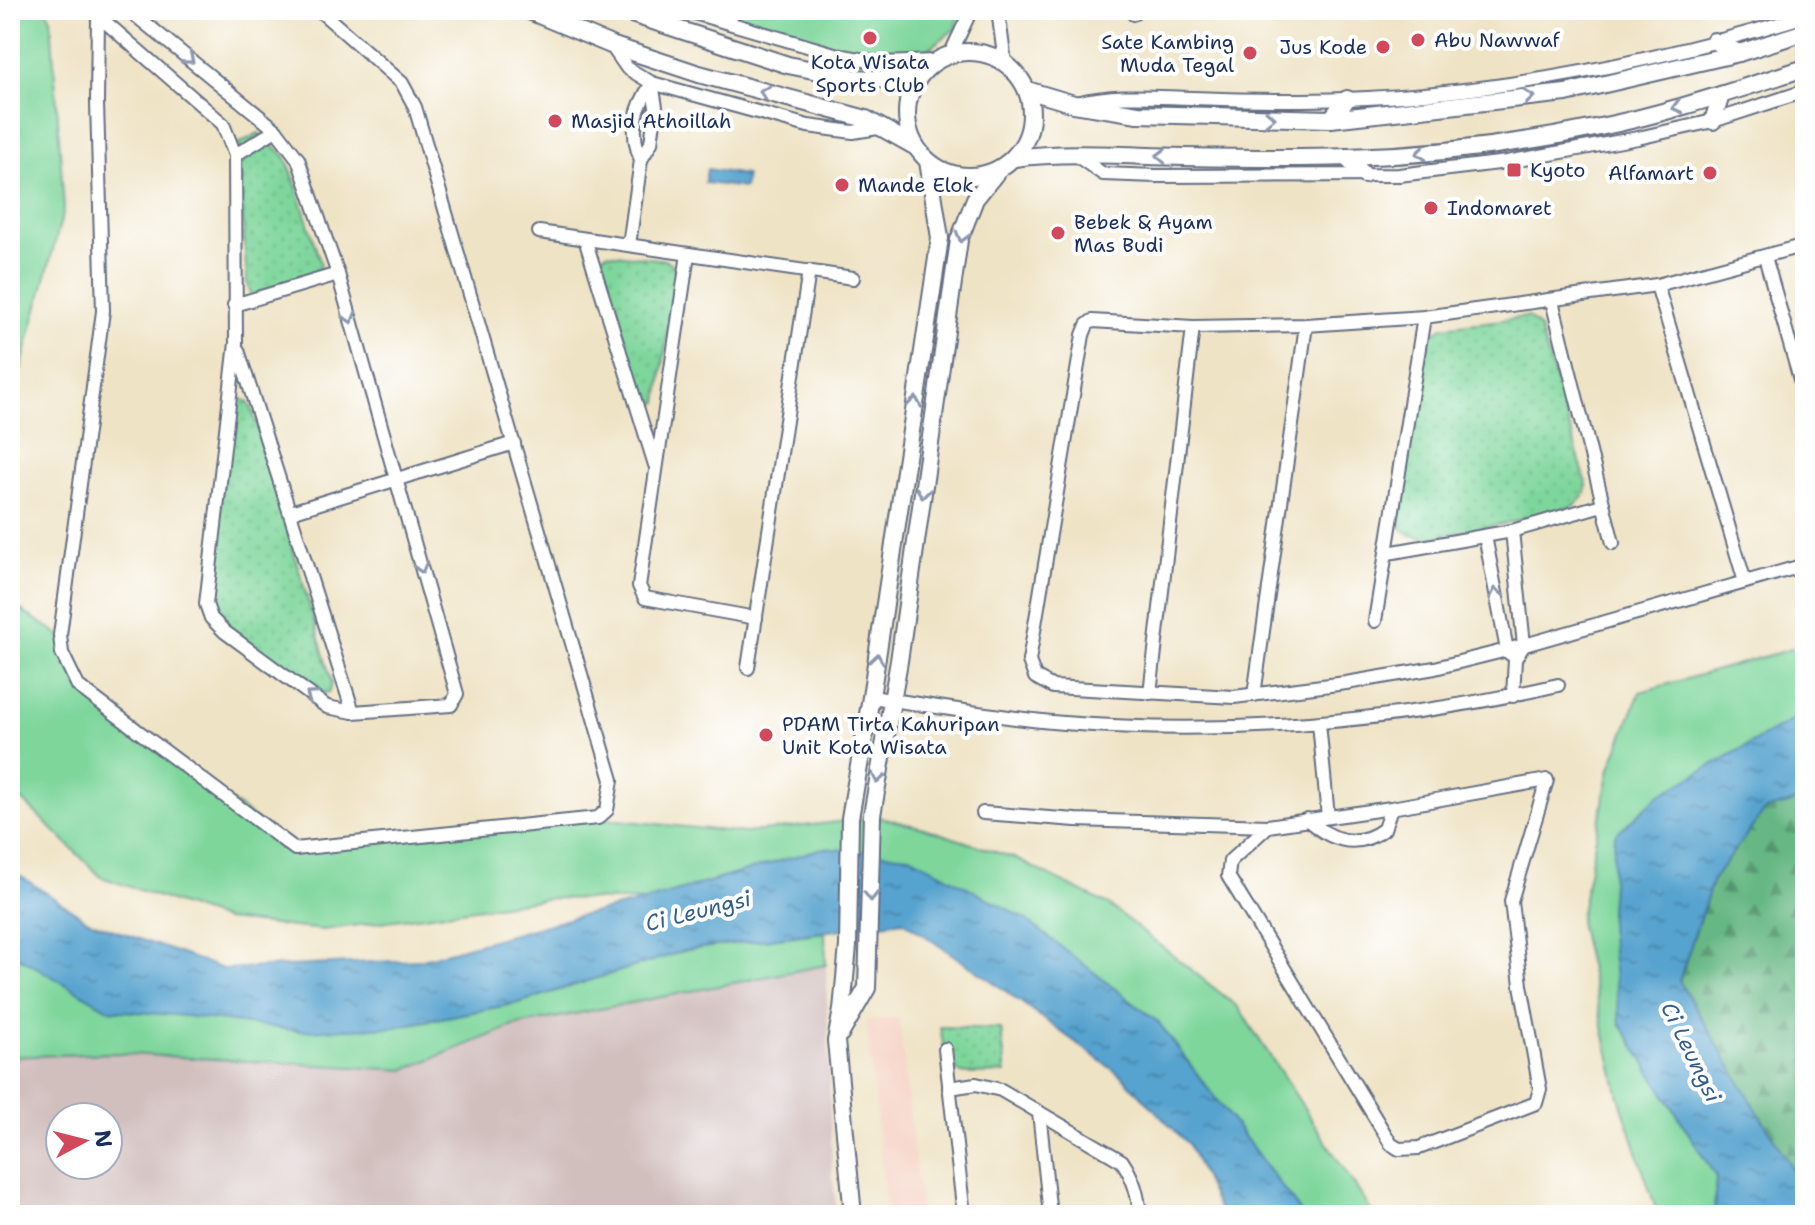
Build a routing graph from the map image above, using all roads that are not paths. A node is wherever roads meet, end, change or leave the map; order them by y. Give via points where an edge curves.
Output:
1 (129, 10) edge
2 (319, 10) edge
3 (527, 10) edge
4 (619, 10) edge
5 (684, 10) edge
6 (971, 10) edge
7 (998, 10) edge
8 (98, 12) edge
9 (1805, 16) edge
10 (1805, 32) edge
11 (1714, 41) junction
12 (611, 45) junction
13 (1739, 53) junction
14 (943, 58) junction
15 (1005, 63) junction
16 (1805, 68) edge
17 (916, 81) junction
18 (652, 83) junction
19 (1027, 90) junction
20 (1805, 91) edge
21 (1721, 95) junction
22 (1347, 99) junction
23 (1074, 104) junction
24 (1331, 119) junction
25 (1713, 121) junction
26 (884, 127) junction
27 (276, 130) junction
28 (916, 147) junction
29 (1073, 153) junction
30 (235, 155) junction
31 (1346, 157) junction
32 (1014, 158) junction
33 (928, 161) junction
34 (999, 169) junction
35 (1364, 175) junction
36 (539, 232) dead end
37 (585, 239) junction
38 (629, 245) junction
39 (1805, 245) edge
40 (688, 254) junction
41 (1765, 257) junction
42 (809, 271) junction
43 (338, 274) junction
44 (853, 278) dead end
45 (1657, 285) junction
46 (1552, 301) junction
47 (234, 305) junction
48 (1424, 317) junction
49 (1306, 325) junction
50 (1193, 327) junction
51 (236, 343) junction
52 (1805, 397) edge
53 (514, 443) junction
54 (657, 469) junction
55 (396, 478) junction
56 (1602, 505) junction
57 (291, 512) junction
58 (1512, 531) junction
59 (1485, 536) junction
60 (1613, 543) dead end
61 (1388, 553) junction
62 (1805, 565) edge
63 (1745, 582) junction
64 (756, 618) junction
65 (1375, 621) dead end
66 (1524, 645) junction
67 (1511, 655) junction
68 (748, 668) dead end
69 (1558, 685) dead end
70 (1150, 693) junction
71 (1254, 695) junction
72 (1513, 696) junction
73 (871, 697) junction
74 (892, 700) junction
75 (353, 712) junction
76 (1319, 723) junction
77 (1391, 808) junction
78 (983, 813) dead end
79 (1328, 817) junction
80 (1307, 819) junction
81 (1268, 826) junction
82 (836, 1041) junction
83 (945, 1049) dead end
84 (949, 1088) junction
85 (1039, 1112) junction
86 (853, 1215) edge
87 (964, 1215) edge
88 (1050, 1215) edge
89 (1140, 1215) edge

1 -> 27 street
2 - 53 street via 402,83 415,107
3 - 12 street
4 - 17 street via 788,65 853,78
5 - 14 street via 838,55 882,63
6 - 14 street
7 - 15 street
8 - 30 street via 223,124
8 - 53 street via 103,311 60,635 62,653 78,686 295,849 598,818 607,810 612,780
9 - 11 street
10 - 13 street
11 - 13 street
11 - 22 street via 1613,66 1485,88
12 - 18 street via 627,68
26 -> 12 street
24 -> 13 street via 1566,93
14 - 15 street via 964,52
14 - 17 street
15 - 19 street
16 - 21 street
17 - 28 street via 907,114
18 - 26 street via 808,126 853,132
18 - 38 street via 656,107 651,143 641,160
19 - 23 street
19 - 32 street via 1030,126
20 - 25 street
21 - 25 street
21 -> 31 street via 1597,128 1505,144
22 - 23 street via 1108,96
22 - 24 street
23 -> 24 street via 1138,114
25 - 35 street via 1507,162
26 - 28 street
27 - 30 street
27 - 43 street via 298,159
28 - 33 street
31 -> 29 street
29 - 32 street
29 - 35 street via 1103,174
30 - 47 street
31 - 35 street
32 - 34 street
33 - 34 street via 962,177
73 -> 33 street via 940,238
34 -> 74 street via 975,199 959,240
36 - 37 street
37 - 38 street
37 - 54 street
38 - 40 street
39 - 41 street
40 - 42 street
40 - 54 street
41 - 45 street
41 - 52 street
42 - 44 street
42 - 64 street
43 - 47 street
43 -> 55 street
45 - 46 street
45 - 63 street
46 - 48 street
46 - 56 street
47 - 51 street
48 - 49 street
48 - 61 street
49 - 50 street
49 - 71 street
50 - 70 street
50 - 70 street via 1100,320 1087,325 1029,661 1035,677 1053,687
51 - 57 street
75 -> 51 street via 327,707 238,642 211,618 206,604
53 - 55 street
54 - 64 street via 639,586 645,598
55 - 57 street
55 -> 75 street via 457,694 451,705
56 - 58 street
56 - 60 street
57 - 75 street
58 - 59 street
58 - 66 street
59 - 61 street
67 -> 59 street
61 - 65 street
62 - 63 street
63 - 66 street
64 - 68 street
66 - 67 street
67 - 71 street
67 - 72 street
69 - 72 street
70 - 71 street
72 - 76 street
73 - 74 street
73 - 82 street via 850,818 848,946
74 - 76 street via 1065,723 1202,728
74 -> 82 street via 872,815 867,988
76 - 79 street
77 - 79 street
77 - 80 street via 1384,829 1365,839 1331,838
77 - 81 street via 1547,780 1511,901 1539,1097 1536,1103 1408,1150 1391,1144 1228,876 1230,861
78 - 81 street
79 - 80 street
80 - 81 street
82 - 86 street
83 - 84 street
84 - 85 street via 976,1084 1001,1090
84 - 87 street
85 - 88 street
85 - 89 street via 1122,1161 1137,1192

